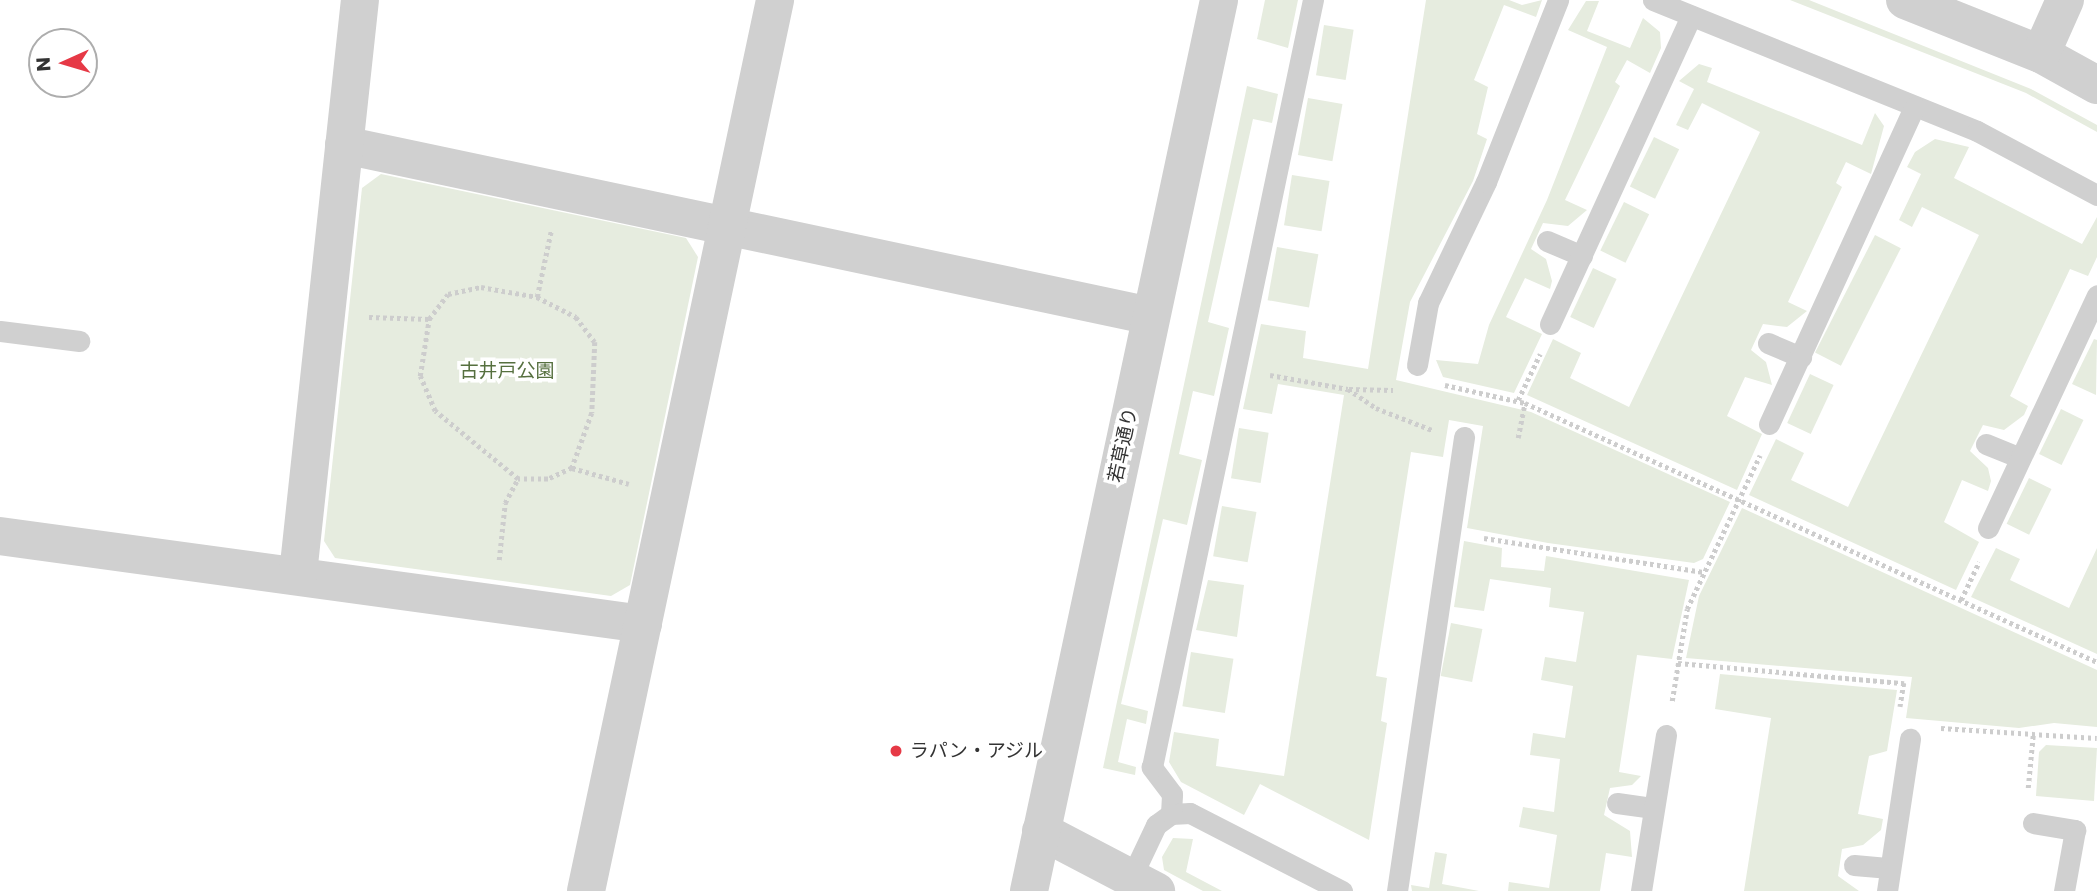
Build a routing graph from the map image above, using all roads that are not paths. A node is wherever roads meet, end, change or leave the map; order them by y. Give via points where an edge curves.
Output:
1 (360, 0) edge
2 (775, 0) edge
3 (1219, 0) edge
4 (1313, 0) edge
5 (1558, 0) edge
6 (1653, 0) edge
7 (1905, 0) edge
8 (2065, 0) edge
9 (1691, 16) junction
10 (2040, 54) junction
11 (2097, 85) edge
12 (1914, 108) junction
13 (344, 145) junction
14 (2097, 194) edge
15 (727, 225) junction
16 (1547, 241) dead end
17 (1581, 257) junction
18 (2097, 295) edge
19 (1151, 316) junction
20 (1550, 324) road end
21 (0, 331) edge
22 (79, 341) dead end
23 (1768, 343) dead end
24 (1801, 357) junction
25 (1416, 371) road end
26 (1769, 424) road end
27 (1464, 438) road end
28 (1986, 444) dead end
29 (2020, 458) junction
30 (1988, 528) road end
31 (0, 536) edge
32 (298, 574) junction
33 (643, 624) junction
34 (1918, 733) road end
35 (1666, 735) road end
36 (1617, 803) dead end
37 (1654, 808) junction
38 (1171, 814) junction
39 (2033, 823) road end
40 (1041, 831) junction
41 (1854, 865) dead end
42 (1890, 868) junction
43 (1144, 885) edge
44 (586, 891) edge
45 (1029, 891) edge
46 (1342, 891) edge
47 (1397, 891) edge
48 (1641, 891) edge
49 (1887, 891) edge
50 (2064, 891) edge

1 - 13 street
2 - 15 street
3 - 19 street, 若草通り
4 - 38 lane via 1152,767 1172,794
5 - 25 lane via 1486,182 1428,303
6 - 9 lane
7 - 10 street
8 - 10 street
9 - 12 lane
9 - 17 lane
10 - 11 street
12 - 14 lane via 1977,131
12 - 24 lane
13 - 15 street
13 - 32 street
15 - 19 street
15 - 33 street
16 - 17 lane
17 - 20 lane
18 - 29 lane
19 - 40 street, 若草通り
21 - 22 lane
23 - 24 lane
24 - 26 lane
27 - 47 lane
28 - 29 lane
29 - 30 lane
31 - 32 street
32 - 33 street
33 - 44 street
34 - 42 lane
35 - 37 lane
36 - 37 lane
37 - 48 lane
38 - 43 lane via 1156,825
38 - 46 lane via 1190,814
39 - 50 lane via 2074,830
40 - 43 street
40 - 45 street, 若草通り
41 - 42 lane
42 - 49 lane

